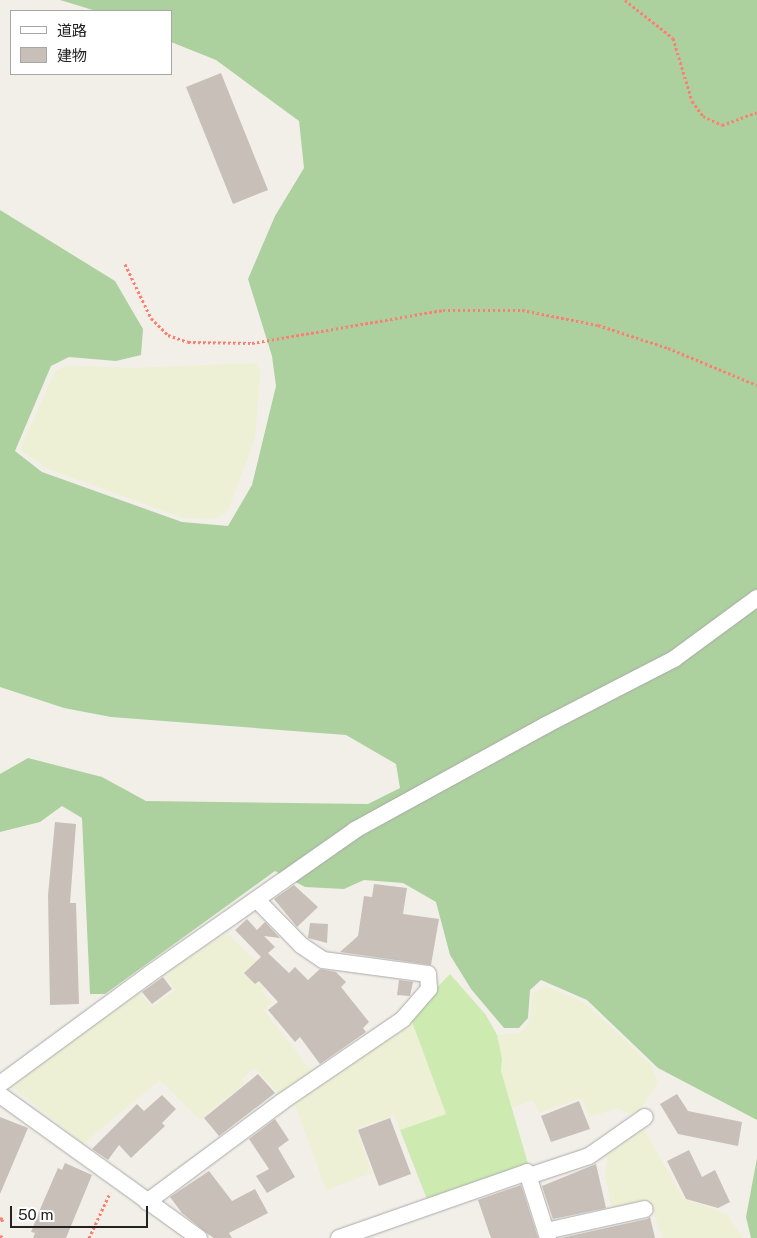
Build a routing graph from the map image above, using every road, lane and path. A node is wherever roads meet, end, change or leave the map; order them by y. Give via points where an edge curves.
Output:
1 (625, 0) edge
2 (757, 112) edge
3 (125, 264) dead end
4 (757, 385) edge
5 (757, 598) edge
6 (257, 900) junction
7 (0, 1084) edge
8 (0, 1095) edge
9 (645, 1116) dead end
10 (529, 1176) junction
11 (117, 1179) junction
12 (147, 1202) junction
13 (645, 1209) dead end
14 (0, 1218) edge
15 (0, 1223) edge
16 (547, 1235) edge
17 (0, 1236) edge
18 (5, 1238) edge
19 (89, 1238) edge
20 (199, 1238) edge
21 (339, 1238) edge

1 - 2 path via 674,38 692,101 703,116 722,125
3 - 4 path via 150,318 168,335 188,342 252,343 443,310 522,310 598,325 668,348
5 - 6 street via 674,659 356,830
6 - 7 street
6 - 12 street via 302,945 323,960 428,974 428,989 403,1019
8 - 11 street
9 - 10 street via 590,1156
10 - 16 street
10 - 21 street via 527,1172
11 - 12 street
11 - 19 path
12 - 20 street
13 - 16 street
14 - 15 path
17 - 18 path

